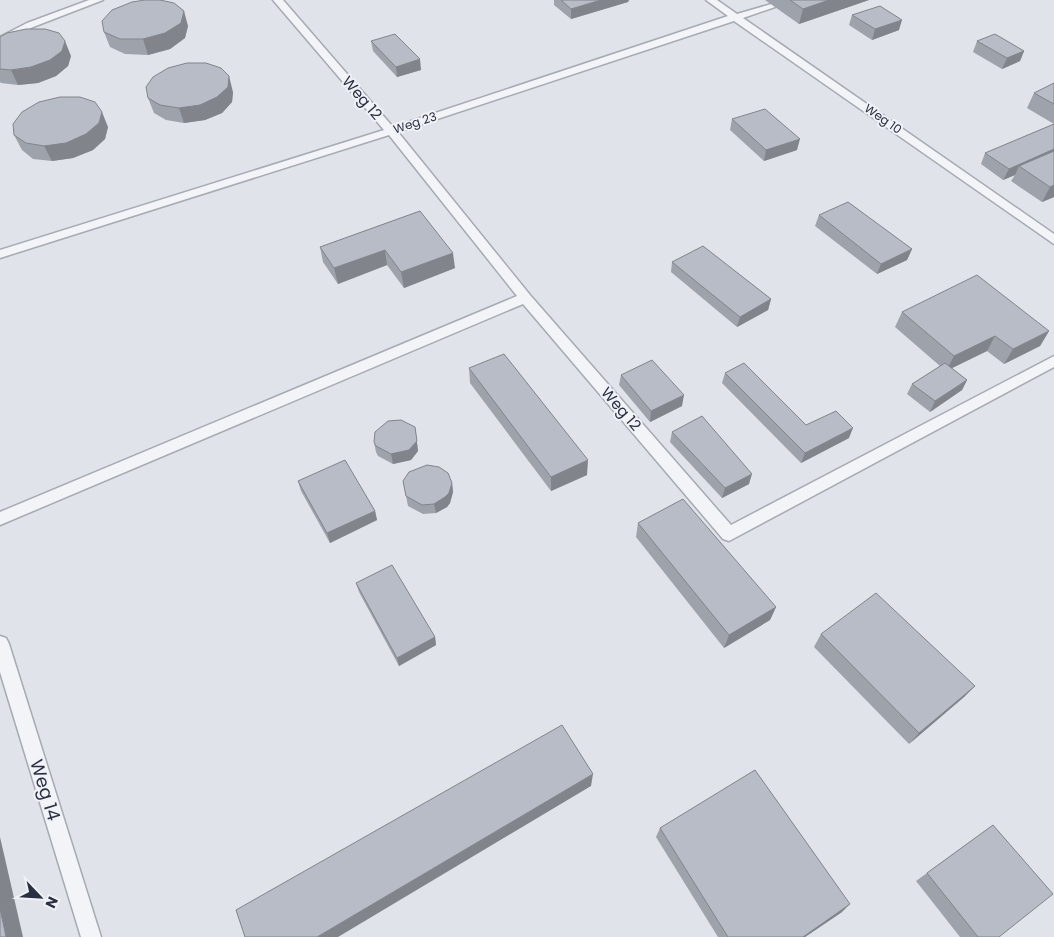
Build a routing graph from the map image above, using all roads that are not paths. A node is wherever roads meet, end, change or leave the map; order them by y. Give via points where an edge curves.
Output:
1 (98, 0) edge
2 (294, 0) edge
3 (711, 0) edge
4 (280, 2) edge
5 (772, 5) dead end
6 (736, 16) junction
7 (0, 41) edge
8 (390, 131) junction
9 (1054, 240) edge
10 (0, 254) edge
11 (525, 298) junction
12 (1054, 361) edge
13 (0, 518) edge
14 (0, 644) edge
15 (91, 937) edge

1 - 7 lane via 30,25
2 - 4 lane
3 - 6 lane, Weg 10
4 - 8 lane, Weg 12
5 - 6 lane, Weg 23
6 - 8 lane, Weg 23
6 - 9 lane, Weg 10
8 - 10 lane, Weg 23
8 - 11 lane, Weg 12
11 - 12 lane, Weg 12 via 729,534
11 - 13 lane
14 - 15 lane, Weg 14

